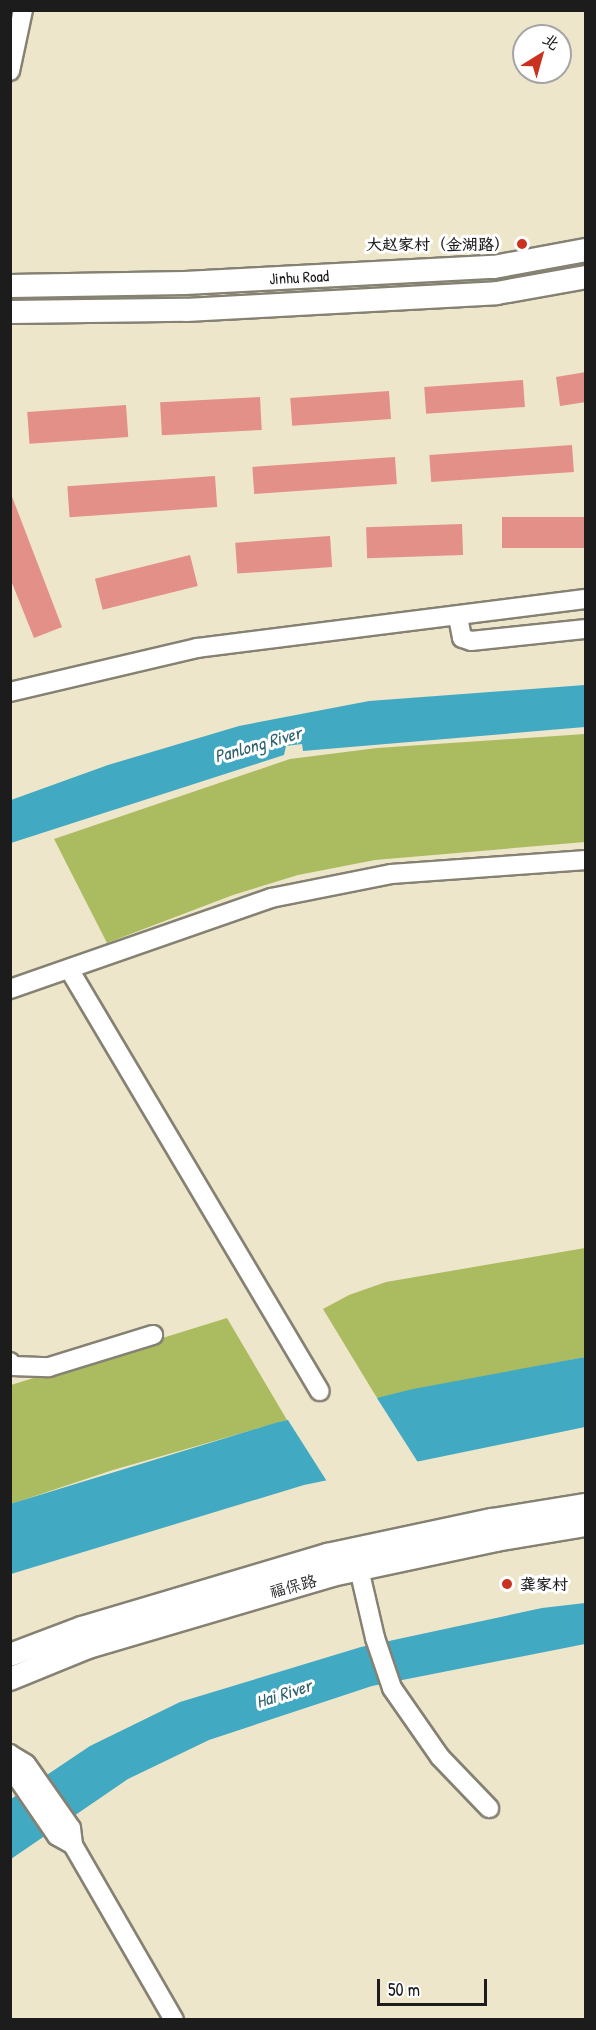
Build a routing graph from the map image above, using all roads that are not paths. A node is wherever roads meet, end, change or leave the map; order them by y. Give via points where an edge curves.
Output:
1 (23, 10) edge
2 (10, 71) edge
3 (585, 250) edge
4 (585, 277) edge
5 (10, 286) edge
6 (10, 312) edge
7 (585, 600) edge
8 (458, 617) junction
9 (585, 629) edge
10 (10, 692) edge
11 (585, 860) edge
12 (69, 969) junction
13 (10, 990) edge
14 (153, 1335) dead end
15 (11, 1364) edge
16 (320, 1391) dead end
17 (585, 1505) edge
18 (585, 1525) edge
19 (359, 1569) junction
20 (10, 1655) edge
21 (10, 1679) edge
22 (11, 1755) edge
23 (489, 1808) dead end
24 (174, 2019) edge

1 - 2 street
3 - 5 main road, Jinhu Road via 494,267 185,284
4 - 6 main road, Jinhu Road via 497,293 186,310
7 - 8 street
8 - 9 street via 462,638 471,641
8 - 10 street via 197,648
11 - 12 street via 391,874 331,885 271,898
12 - 13 street
12 - 16 street
14 - 15 street via 49,1367
17 - 20 main road, 福保路 via 492,1520 327,1556 82,1628
18 - 19 main road, 福保路
19 - 21 main road, 福保路 via 88,1647
19 - 23 street via 375,1638 392,1688 440,1757
22 - 24 street via 27,1764 71,1828 73,1845

